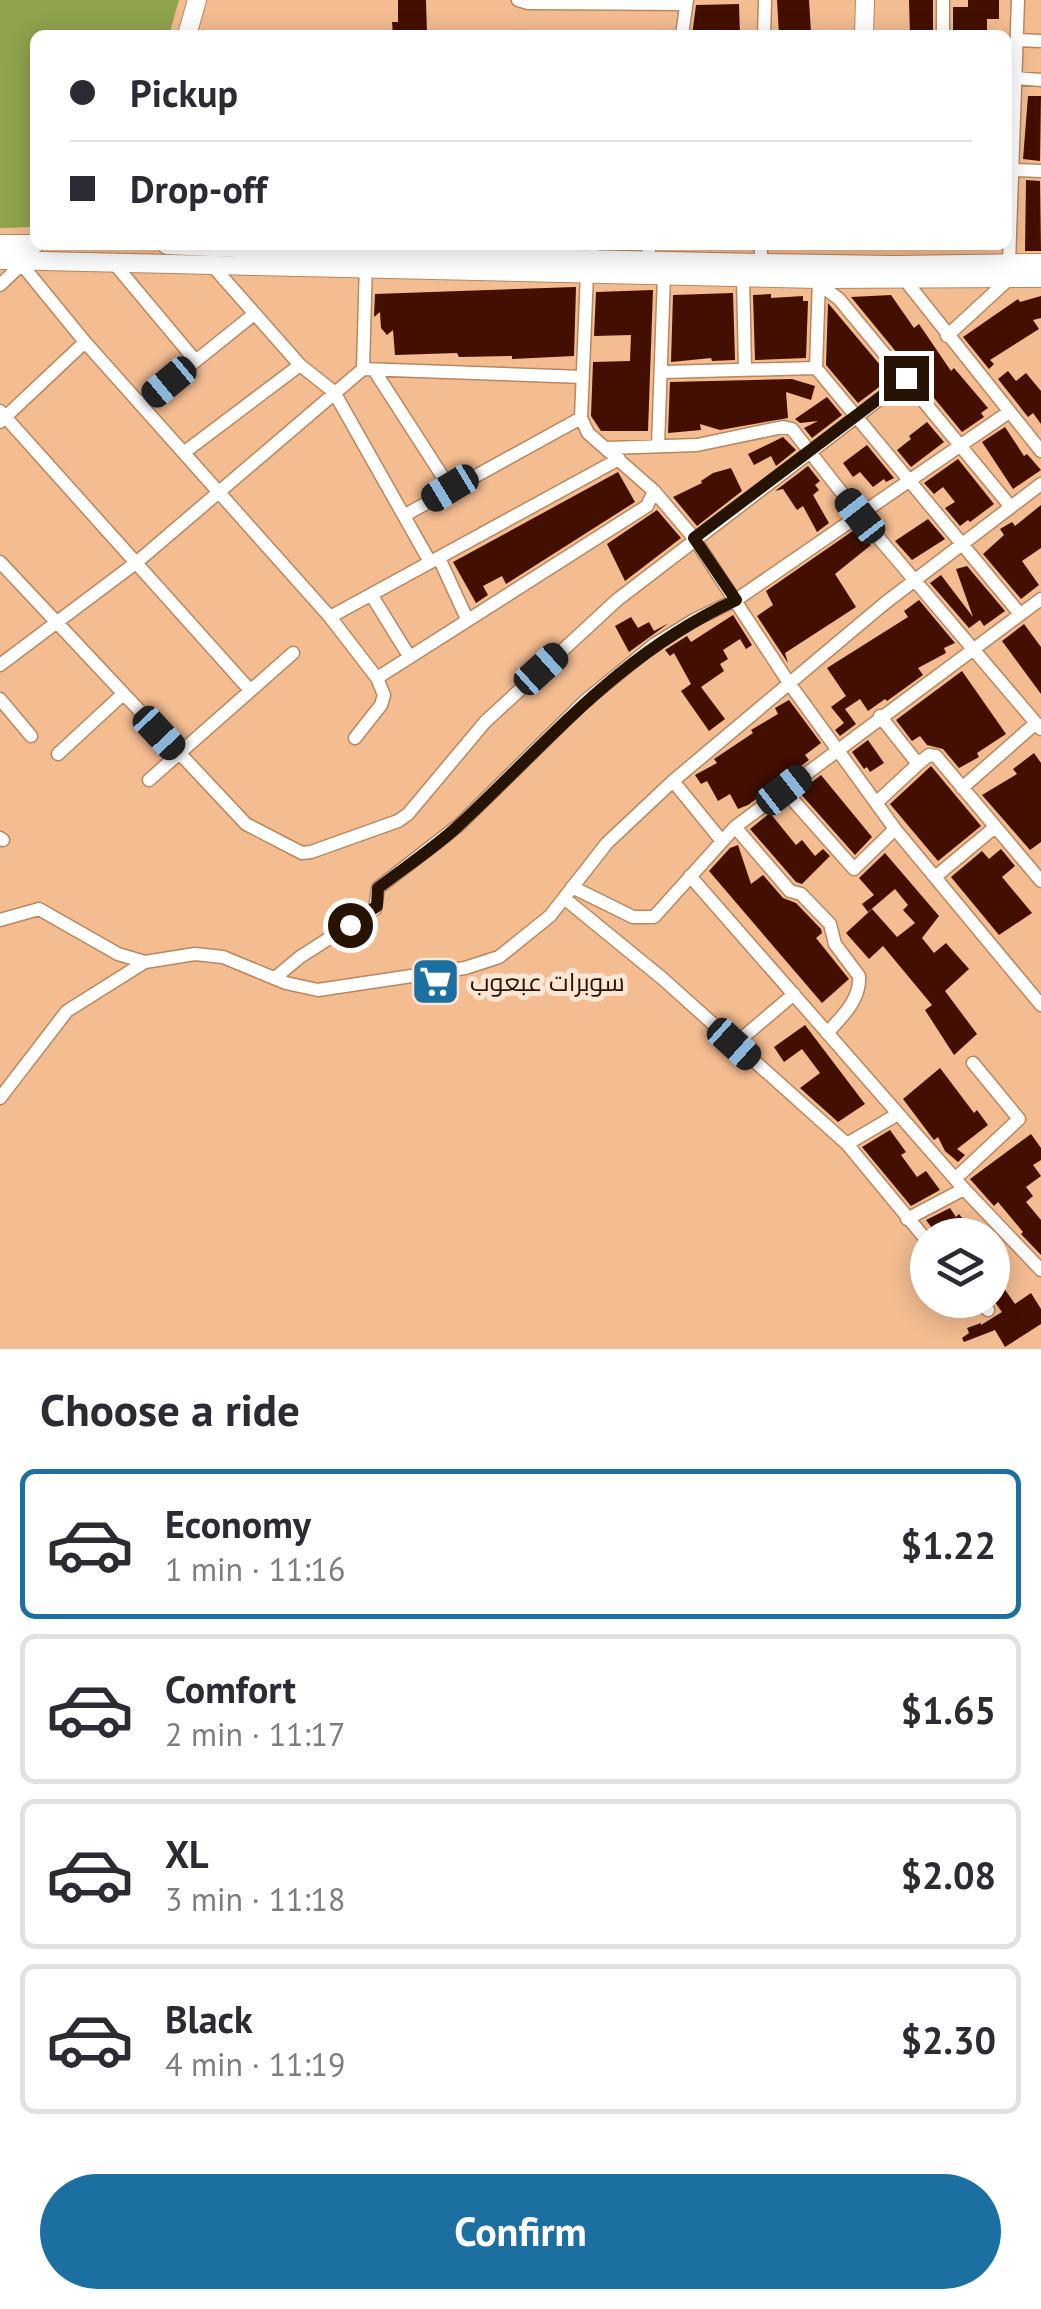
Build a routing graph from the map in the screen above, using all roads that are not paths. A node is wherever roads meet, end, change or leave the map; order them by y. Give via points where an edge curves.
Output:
1 (197, 0) edge
2 (518, 0) edge
3 (765, 0) edge
4 (865, 0) edge
5 (944, 0) edge
6 (1018, 0) edge
7 (687, 2) edge
8 (188, 30) edge
9 (683, 30) edge
10 (764, 30) edge
11 (864, 30) edge
12 (943, 30) edge
13 (1016, 40) junction
14 (1041, 41) edge
15 (1015, 78) junction
16 (1041, 80) edge
17 (1013, 170) junction
18 (1041, 171) edge
19 (1012, 203) edge
20 (0, 244) edge
21 (30, 244) edge
22 (266, 250) edge
23 (1011, 250) edge
24 (649, 252) edge
25 (133, 253) edge
26 (761, 254) edge
27 (366, 255) edge
28 (590, 259) edge
29 (13, 262) edge
30 (113, 262) junction
31 (1041, 262) edge
32 (210, 263) junction
33 (858, 263) edge
34 (1010, 270) junction
35 (898, 272) junction
36 (664, 275) junction
37 (743, 277) junction
38 (1041, 278) edge
39 (819, 282) junction
40 (0, 284) edge
41 (253, 315) junction
42 (946, 336) junction
43 (85, 342) junction
44 (195, 360) junction
45 (300, 365) junction
46 (746, 368) junction
47 (816, 368) junction
48 (368, 370) junction
49 (662, 372) junction
50 (584, 377) junction
51 (906, 378) junction
52 (334, 392) junction
53 (142, 404) junction
54 (1009, 412) junction
55 (856, 415) junction
56 (2, 416) edge
57 (581, 418) junction
58 (961, 444) junction
59 (658, 446) junction
60 (1041, 450) edge
61 (186, 451) junction
62 (810, 451) junction
63 (614, 453) junction
64 (908, 481) junction
65 (1041, 484) edge
66 (450, 488) junction
67 (220, 490) junction
68 (654, 491) junction
69 (1011, 507) junction
70 (405, 515) junction
71 (860, 516) junction
72 (694, 538) junction
73 (962, 544) junction
74 (434, 560) junction
75 (0, 562) edge
76 (137, 562) junction
77 (915, 580) junction
78 (372, 596) junction
79 (1041, 599) edge
80 (736, 600) junction
81 (1020, 614) junction
82 (330, 616) junction
83 (467, 619) junction
84 (57, 622) junction
85 (971, 648) junction
86 (293, 653) dead end
87 (409, 656) junction
88 (0, 666) edge
89 (377, 678) junction
90 (789, 684) junction
91 (249, 690) junction
92 (123, 694) junction
93 (0, 700) edge
94 (880, 716) junction
95 (1038, 726) edge
96 (31, 736) dead end
97 (355, 738) dead end
98 (837, 748) junction
99 (177, 753) junction
100 (58, 754) dead end
101 (918, 764) junction
102 (149, 780) dead end
103 (672, 781) junction
104 (962, 788) junction
105 (784, 790) junction
106 (876, 803) junction
107 (735, 827) junction
108 (994, 828) junction
109 (895, 829) junction
110 (721, 840) junction
111 (690, 876) junction
112 (935, 877) junction
113 (1041, 882) edge
114 (568, 892) junction
115 (0, 920) edge
116 (145, 962) junction
117 (276, 977) junction
118 (794, 994) junction
119 (1041, 1005) edge
120 (827, 1032) junction
121 (734, 1044) junction
122 (974, 1063) dead end
123 (0, 1098) edge
124 (898, 1114) junction
125 (847, 1144) junction
126 (960, 1184) junction
127 (907, 1219) junction
128 (910, 1222) edge
129 (1041, 1270) edge

1 - 8 main road
2 - 7 street
3 - 10 street
4 - 11 main road
5 - 12 street
6 - 13 street
7 - 9 street
13 - 14 street
13 - 15 street
15 - 16 street
15 - 17 street
17 - 18 street
17 - 19 street
20 - 21 main road
22 - 27 main road
23 - 34 street
24 - 26 main road
24 - 28 main road
25 - 30 main road
25 - 32 main road
26 - 33 main road
27 - 28 main road
27 - 32 main road
27 - 48 street
28 - 36 main road
28 - 50 street
29 - 30 main road
29 - 40 street
29 - 43 street
30 - 44 street
31 - 34 main road
32 - 41 street
33 - 35 main road
33 - 39 main road
34 - 35 main road
34 - 38 main road
34 - 42 street
35 - 42 street
36 - 37 main road
36 - 49 street
37 - 39 main road
37 - 46 street
39 - 47 street
39 - 51 street
41 - 44 street
41 - 45 street
42 - 54 street
43 - 53 street
43 - 56 street
44 - 53 street
45 - 52 street
45 - 61 street
46 - 47 street
46 - 49 street
47 - 55 street
48 - 50 street
48 - 52 street
48 - 66 street
49 - 59 street
50 - 57 street
51 - 55 street
51 - 58 street
52 - 67 street
52 - 70 street
53 - 61 street
54 - 58 street
54 - 60 street
55 - 62 street
55 - 64 street
56 - 76 street
57 - 63 street via 588,433
57 - 66 street
58 - 64 street
58 - 69 street
59 - 62 street via 788,427
59 - 63 street
61 - 67 street
62 - 71 street
62 - 72 street
63 - 68 street
63 - 74 street
64 - 71 street
64 - 73 street
65 - 69 street
66 - 70 street
67 - 76 street
67 - 82 street
68 - 72 street
68 - 83 street via 647,506
69 - 73 street
70 - 74 street
71 - 77 street
71 - 80 street
72 - 80 street
72 - 99 street via 485,722 398,821 302,852 246,824
73 - 77 street
73 - 81 street
74 - 78 street
74 - 83 street
75 - 84 street
76 - 84 street
76 - 91 street
77 - 85 street
77 - 90 street
78 - 82 street
78 - 87 street
79 - 81 street
80 - 90 street
80 - 117 street via 655,644 598,690 458,825 378,888 375,909
81 - 85 street
82 - 89 street
83 - 87 street
84 - 88 street
84 - 92 street
85 - 94 street
85 - 95 street
86 - 91 street
87 - 89 street
89 - 97 street via 381,705
90 - 98 street
90 - 103 street
91 - 99 street
92 - 99 street
92 - 100 street
93 - 96 street
94 - 98 street
94 - 101 street
95 - 104 street
98 - 105 street
98 - 106 street
99 - 102 street
101 - 104 street via 936,756
101 - 106 street
103 - 110 street
103 - 114 street
104 - 108 street
105 - 107 street
105 - 109 street via 852,868
106 - 109 street
107 - 110 street
107 - 120 street via 790,891 830,924 859,976 848,1010
108 - 112 street
108 - 113 street
109 - 112 street
110 - 111 street
111 - 114 street via 648,919
111 - 118 street
112 - 119 street
114 - 117 street via 518,946 484,964 318,990
114 - 121 street
115 - 116 street via 39,910
116 - 117 street via 223,957
116 - 123 street via 67,1011
118 - 120 street
118 - 121 street
120 - 124 street
121 - 125 street
122 - 126 street via 1019,1119
124 - 125 street
124 - 126 street
125 - 127 street
126 - 127 street
126 - 129 street
127 - 128 street

